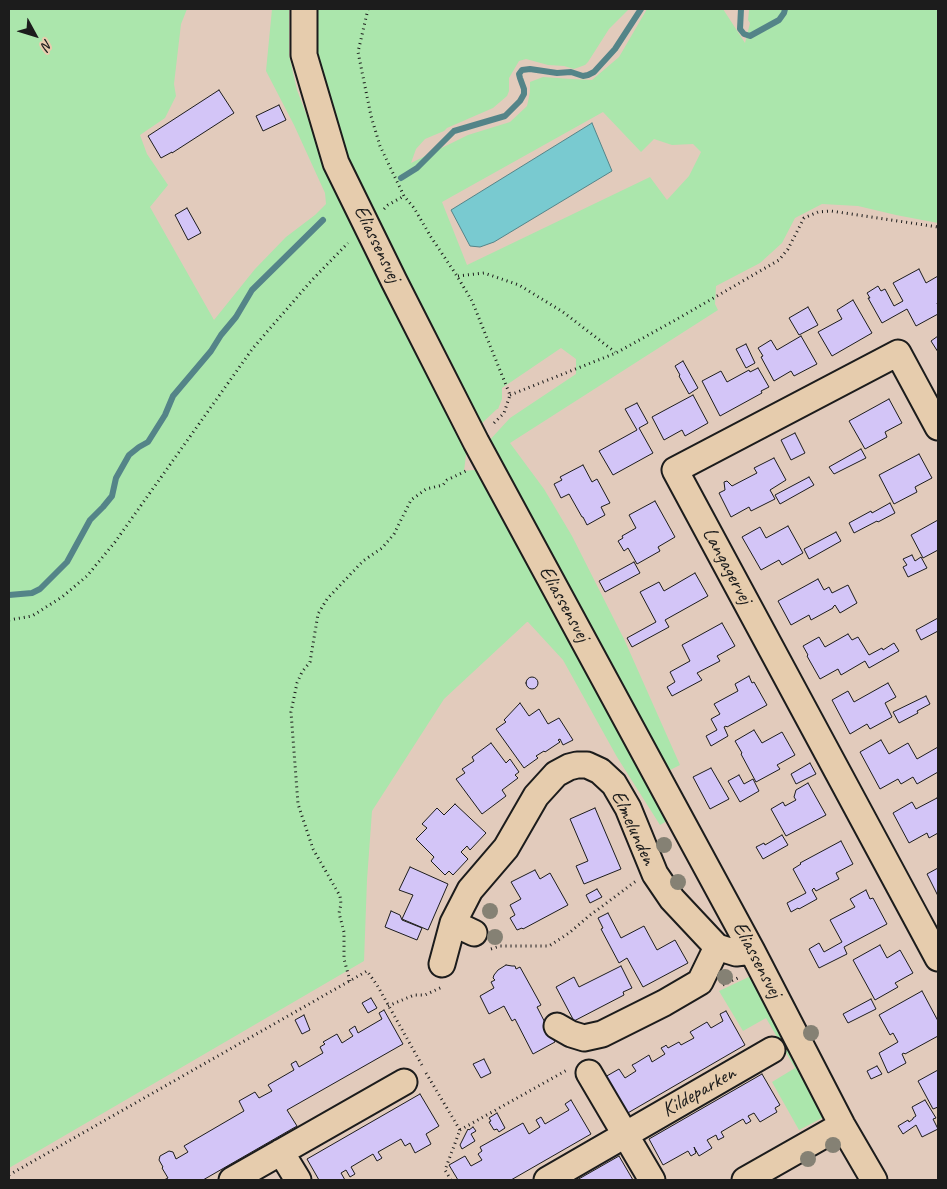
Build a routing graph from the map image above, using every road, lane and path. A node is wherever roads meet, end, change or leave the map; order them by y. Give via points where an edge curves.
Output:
1 (304, 9) edge
2 (368, 9) edge
3 (404, 196) junction
4 (382, 211) dead end
5 (938, 227) edge
6 (348, 243) dead end
7 (458, 276) junction
8 (616, 353) junction
9 (510, 396) junction
10 (938, 427) edge
11 (481, 451) junction
12 (9, 620) edge
13 (654, 874) junction
14 (471, 936) junction
15 (717, 947) junction
16 (752, 950) junction
17 (938, 958) edge
18 (367, 971) dead end
19 (442, 975) joint
20 (350, 981) junction
21 (388, 1006) dead end
22 (557, 1026) dead end
23 (772, 1050) dead end
24 (589, 1073) dead end
25 (404, 1082) dead end
26 (842, 1125) junction
27 (625, 1135) junction
28 (281, 1152) junction
29 (9, 1175) edge
30 (232, 1180) edge
31 (298, 1180) edge
32 (547, 1180) edge
33 (652, 1180) edge
34 (745, 1180) edge
35 (874, 1180) edge

1 - 11 street, Eliassensvej via 304,55 336,163
2 - 3 path via 358,52 380,146
3 - 4 path
3 - 7 path
5 - 8 path via 831,211 818,212 804,218 788,250 779,260
6 - 12 path via 253,348 115,542 87,576 32,616
7 - 8 path via 484,273 519,285 563,312
7 - 9 path via 472,301
8 - 9 path
9 - 11 path via 504,413
10 - 17 street, Langagervej via 898,353 675,470
11 - 16 street, Eliassensvej
11 - 20 path via 443,484 426,489 411,500 394,534 327,599 318,614 310,662 297,683 291,712 298,804 313,849 340,896 344,959
13 - 14 path via 640,877 549,946 500,946
13 - 14 street, Elmelunden via 628,808 614,784 600,771 587,765 569,767 556,774 536,796 506,848 470,890
13 - 15 street, Elmelunden via 672,899
14 - 19 street, Elmelunden
15 - 16 street via 736,953
15 - 22 street via 700,982 602,1034 584,1038
16 - 26 street, Eliassensvej
18 - 20 path
19 - 21 path via 425,995 414,995
20 - 29 path
23 - 27 street, Kildeparken
24 - 27 street
25 - 28 street
26 - 34 street
26 - 35 street, Eliassensvej
27 - 32 street, Kildeparken
27 - 33 street
28 - 30 street
28 - 31 street

